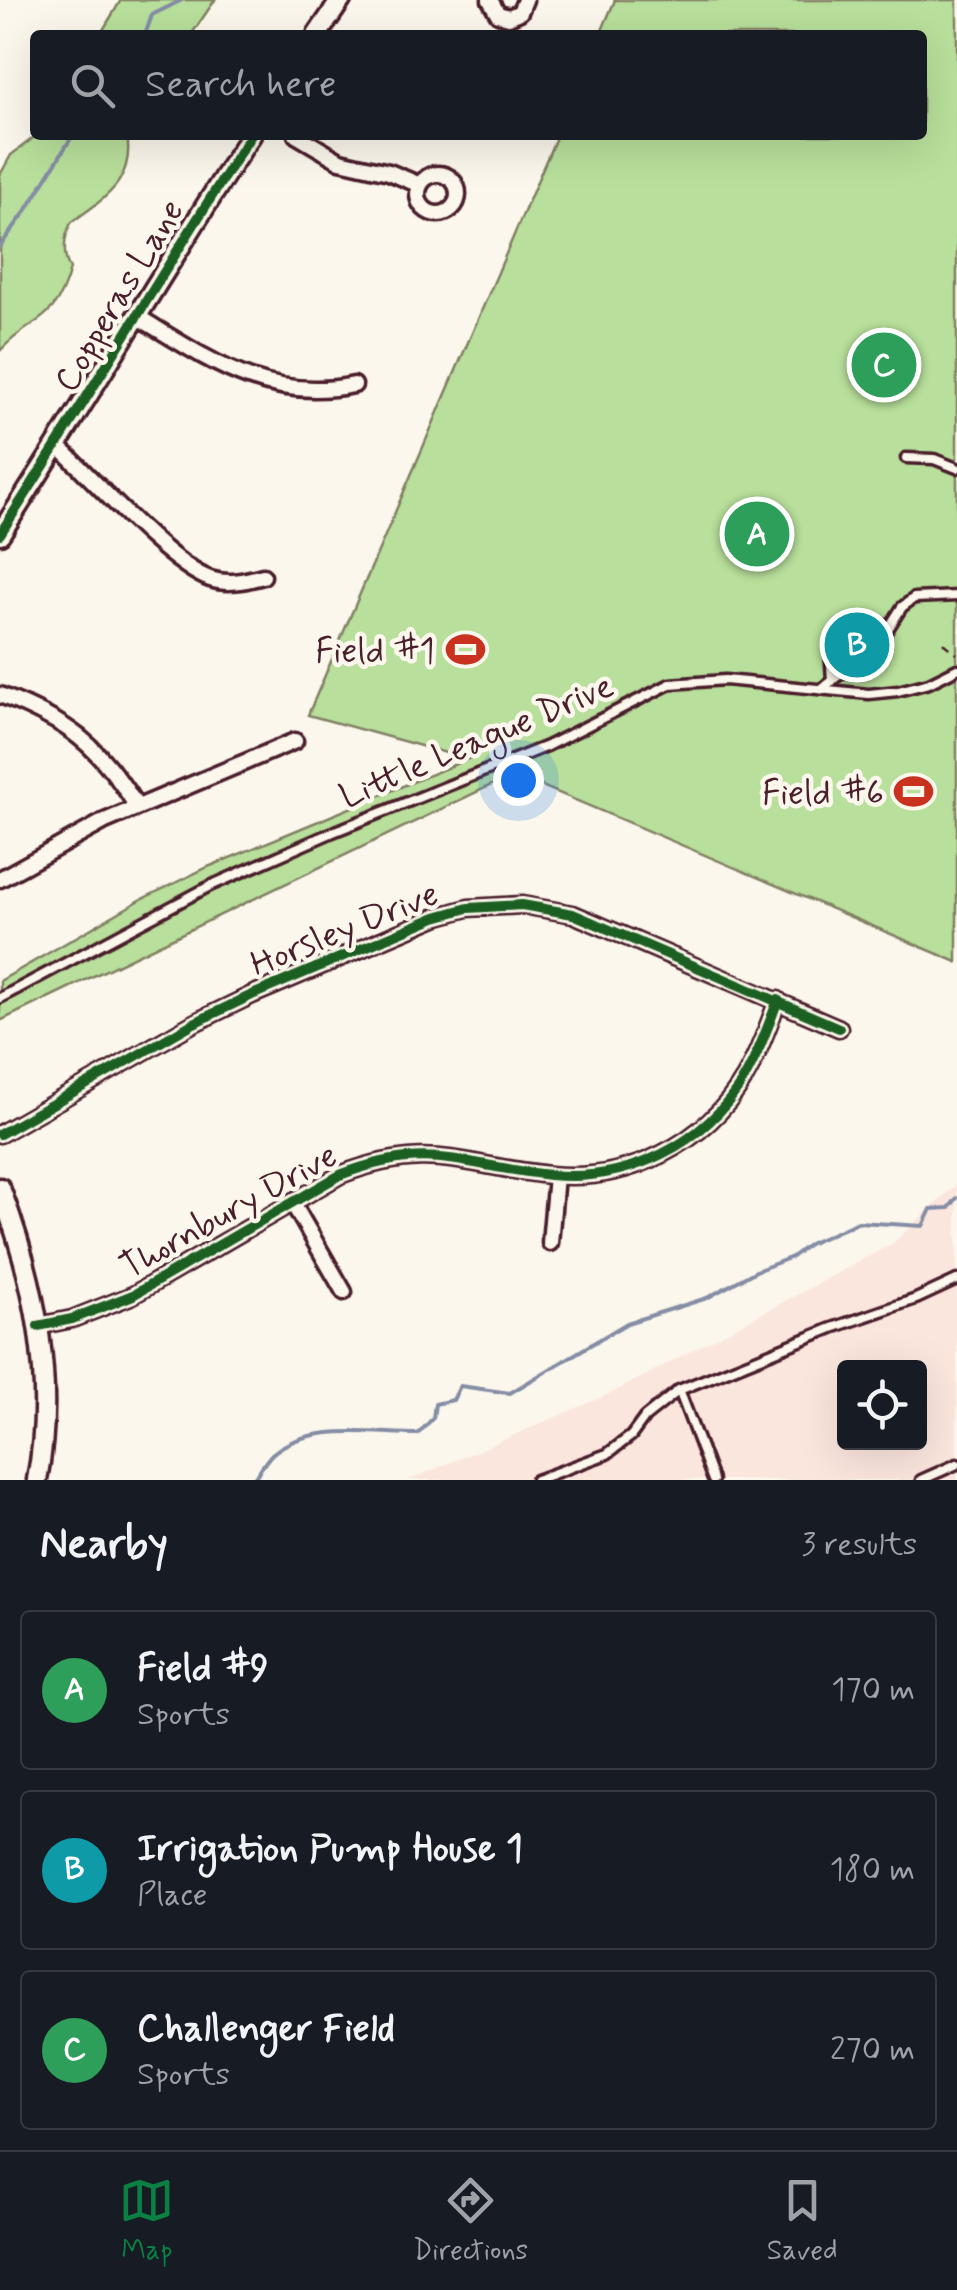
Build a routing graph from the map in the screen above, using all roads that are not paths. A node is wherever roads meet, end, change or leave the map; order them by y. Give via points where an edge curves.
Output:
1 (340, 0) edge
2 (490, 0) edge
3 (525, 0) edge
4 (321, 30) edge
5 (249, 140) edge
6 (304, 140) edge
7 (420, 185) dead end
8 (138, 316) junction
9 (354, 385) dead end
10 (58, 446) junction
11 (906, 458) dead end
12 (957, 468) edge
13 (0, 534) edge
14 (263, 576) dead end
15 (957, 596) edge
16 (830, 647) dead end
17 (957, 669) edge
18 (832, 681) junction
19 (821, 689) junction
20 (0, 696) edge
21 (295, 740) dead end
22 (137, 807) junction
23 (0, 880) edge
24 (0, 998) edge
25 (778, 1000) junction
26 (840, 1028) dead end
27 (0, 1134) edge
28 (556, 1176) junction
29 (0, 1188) edge
30 (292, 1202) junction
31 (550, 1243) dead end
32 (957, 1280) edge
33 (344, 1292) dead end
34 (38, 1326) junction
35 (679, 1390) junction
36 (957, 1464) edge
37 (37, 1480) edge
38 (536, 1480) edge
39 (713, 1480) edge
40 (922, 1480) edge

1 - 4 street
2 - 3 street via 498,14 509,17
5 - 8 street, Copperas Lane
6 - 7 street via 340,161
8 - 9 street via 243,376 320,392
8 - 10 street, Copperas Lane
10 - 13 street, Copperas Lane
10 - 14 street via 195,571 222,582
11 - 12 lane
15 - 18 lane via 914,598 881,640
16 - 18 lane
17 - 19 lane, Little League Drive via 930,684 885,693
18 - 19 lane
19 - 24 lane, Little League Drive via 725,680 662,688 547,746 210,886
20 - 22 street via 40,710 86,739
21 - 22 street
22 - 23 street
25 - 26 street, Horsley Drive
25 - 27 street, Horsley Drive via 573,914 522,905 468,908 194,1023
25 - 28 street, Thornbury Drive via 744,1078 699,1130 624,1170
28 - 30 street, Thornbury Drive via 452,1157 396,1158 340,1175
28 - 31 street
29 - 34 street
30 - 33 street
30 - 34 street, Thornbury Drive via 121,1301
32 - 35 lane
34 - 37 street via 44,1417
35 - 38 lane via 607,1454
35 - 39 lane
36 - 40 lane

